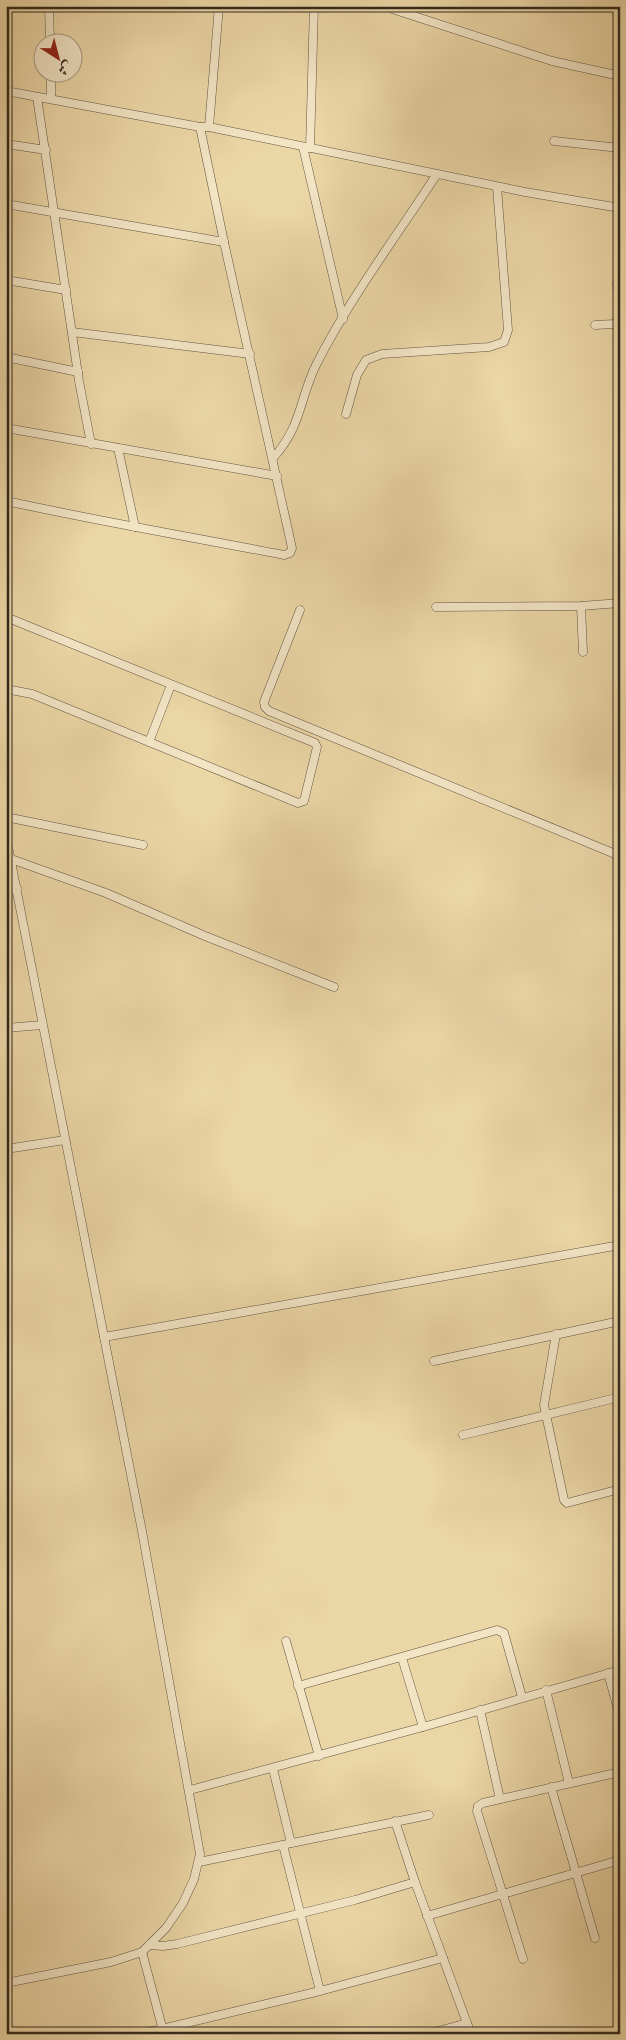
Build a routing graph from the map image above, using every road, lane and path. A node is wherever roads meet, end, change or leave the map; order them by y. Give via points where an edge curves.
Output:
1 (48, 6) edge
2 (220, 6) edge
3 (314, 6) edge
4 (383, 6) edge
5 (395, 8) edge
6 (49, 32) edge
7 (620, 76) edge
8 (51, 82) edge
9 (6, 91) edge
10 (37, 97) junction
11 (52, 99) junction
12 (205, 127) junction
13 (554, 141) dead end
14 (6, 144) edge
15 (306, 148) junction
16 (620, 148) edge
17 (46, 150) junction
18 (437, 174) junction
19 (497, 187) junction
20 (6, 204) edge
21 (620, 208) edge
22 (55, 212) junction
23 (224, 242) junction
24 (620, 278) edge
25 (6, 280) edge
26 (66, 290) junction
27 (620, 305) edge
28 (620, 318) edge
29 (342, 319) junction
30 (595, 325) dead end
31 (72, 332) junction
32 (250, 354) junction
33 (6, 357) edge
34 (78, 372) junction
35 (346, 414) dead end
36 (6, 428) edge
37 (91, 444) junction
38 (118, 448) junction
39 (273, 458) junction
40 (277, 476) junction
41 (6, 501) edge
42 (135, 528) junction
43 (620, 603) edge
44 (580, 606) junction
45 (436, 607) dead end
46 (300, 610) dead end
47 (6, 617) edge
48 (583, 652) dead end
49 (171, 685) junction
50 (6, 690) edge
51 (149, 742) junction
52 (6, 816) edge
53 (6, 836) edge
54 (143, 845) dead end
55 (620, 856) edge
56 (11, 859) junction
57 (16, 888) junction
58 (6, 889) edge
59 (334, 987) dead end
60 (42, 1025) junction
61 (6, 1028) edge
62 (65, 1140) junction
63 (6, 1149) edge
64 (620, 1245) edge
65 (620, 1320) edge
66 (556, 1334) junction
67 (104, 1337) junction
68 (434, 1361) dead end
69 (620, 1397) edge
70 (545, 1416) junction
71 (463, 1435) dead end
72 (620, 1489) edge
73 (286, 1641) dead end
74 (402, 1658) junction
75 (620, 1670) edge
76 (608, 1673) junction
77 (298, 1686) junction
78 (546, 1690) junction
79 (522, 1698) junction
80 (480, 1710) junction
81 (620, 1717) edge
82 (423, 1727) junction
83 (319, 1756) junction
84 (273, 1768) junction
85 (620, 1772) edge
86 (569, 1783) junction
87 (551, 1787) junction
88 (190, 1790) junction
89 (500, 1799) junction
90 (428, 1815) dead end
91 (395, 1821) junction
92 (287, 1844) junction
93 (620, 1860) edge
94 (199, 1862) junction
95 (575, 1873) junction
96 (415, 1882) junction
97 (503, 1894) junction
98 (299, 1914) junction
99 (428, 1916) junction
100 (594, 1938) dead end
101 (149, 1945) junction
102 (142, 1952) junction
103 (443, 1958) junction
104 (524, 1959) dead end
105 (6, 1983) edge
106 (320, 1991) junction
107 (467, 2023) junction
108 (163, 2031) edge
109 (141, 2034) edge
110 (428, 2034) edge
111 (471, 2034) edge

1 - 6 street
2 - 12 street
3 - 15 street
4 - 5 street
5 - 7 street via 552,61
8 - 11 street
9 - 10 street
10 - 11 street
10 - 17 street
11 - 12 street
12 - 15 street
12 - 23 street
13 - 16 street
14 - 17 street
15 - 18 street
15 - 29 street
17 - 22 street
18 - 19 street
18 - 29 street
19 - 21 street
19 - 35 street via 508,330 504,342 488,347 382,354 366,360 357,375
20 - 22 street
22 - 23 street
22 - 26 street
23 - 32 street
24 - 27 street via 617,283
25 - 26 street
26 - 31 street
28 - 30 street via 614,324
29 - 39 street via 315,367 295,428
31 - 32 street
31 - 34 street
32 - 39 street
33 - 34 street
34 - 37 street
36 - 37 street
37 - 38 street
38 - 40 street
38 - 42 street
39 - 40 street
40 - 42 street via 292,544 290,553 284,555
41 - 42 street
43 - 44 street
44 - 45 street
44 - 48 street
46 - 55 street via 264,702 270,711
47 - 49 street
49 - 51 street
49 - 51 street via 317,745 304,801 298,803
50 - 51 street via 32,694
52 - 54 street
53 - 56 street
56 - 57 street
56 - 59 street via 106,893
57 - 58 street
57 - 60 street
60 - 61 street
60 - 62 street
62 - 63 street
62 - 67 street
64 - 67 street
65 - 66 street
66 - 68 street
66 - 70 street via 544,1402
67 - 88 street
69 - 70 street
70 - 71 street
70 - 72 street via 566,1503
73 - 77 street
74 - 77 street
74 - 79 street via 501,1630
74 - 82 street
75 - 76 street
76 - 78 street
76 - 81 street
77 - 83 street
78 - 79 street
78 - 86 street
79 - 80 street
80 - 82 street
80 - 89 street
82 - 83 street
83 - 84 street
84 - 88 street
84 - 92 street
85 - 86 street
86 - 87 street
87 - 89 street
87 - 95 street
88 - 94 street via 200,1845
89 - 97 street via 483,1803 477,1811
90 - 91 street
91 - 92 street
91 - 96 street
92 - 94 street
92 - 98 street
93 - 95 street
94 - 101 street via 183,1903 166,1928
95 - 97 street
95 - 100 street
96 - 98 street
96 - 99 street
97 - 99 street
97 - 104 street
98 - 101 street via 177,1944
98 - 106 street
99 - 103 street
101 - 102 street
102 - 105 street via 111,1962
102 - 108 street
103 - 106 street
103 - 107 street
106 - 108 street
107 - 110 street
107 - 111 street
108 - 109 street

